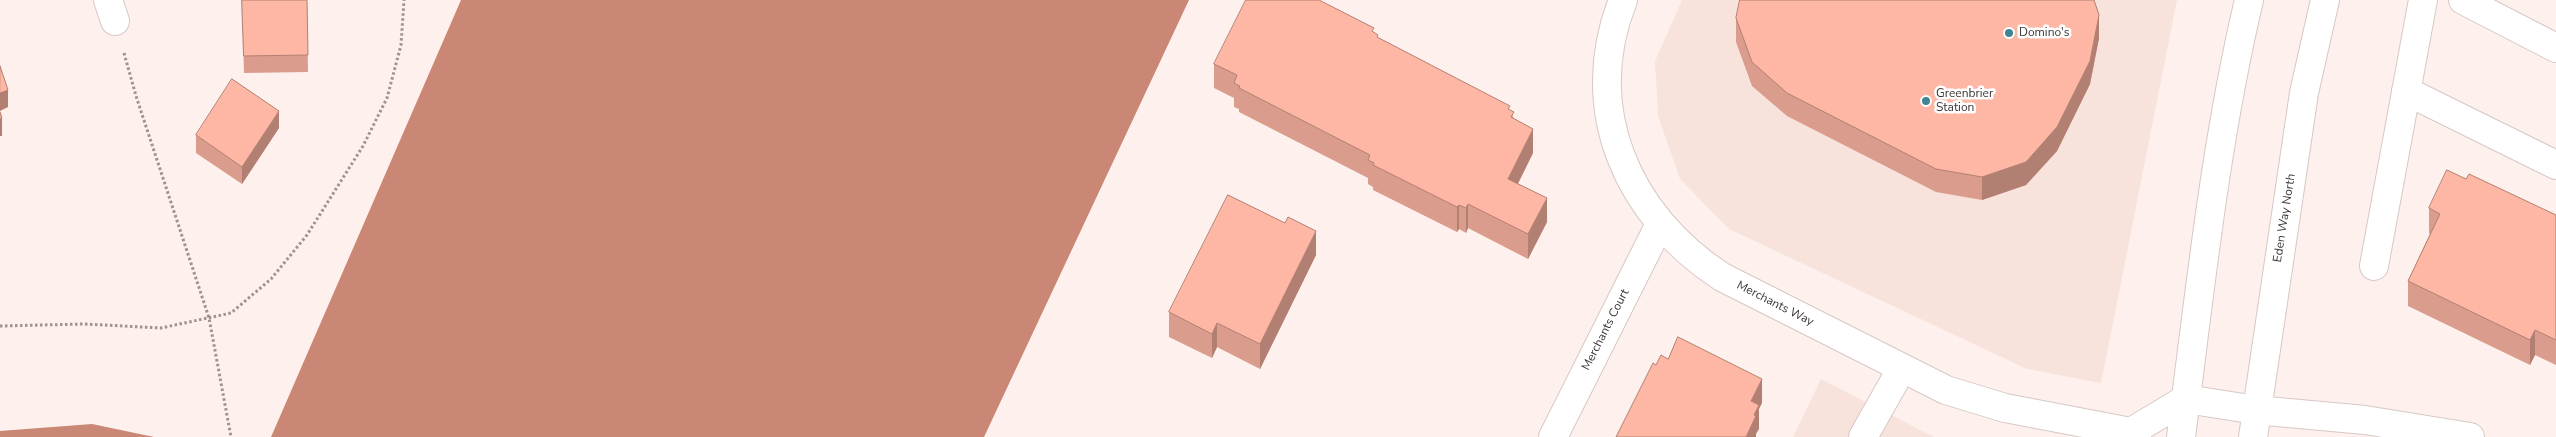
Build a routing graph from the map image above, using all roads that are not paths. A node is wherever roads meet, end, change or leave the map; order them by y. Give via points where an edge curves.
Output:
1 (1623, 0) edge
2 (2249, 0) edge
3 (2326, 0) edge
4 (2422, 0) edge
5 (2463, 0) edge
6 (2556, 48) edge
7 (2406, 91) junction
8 (2556, 165) edge
9 (1660, 224) junction
10 (2374, 266) dead end
11 (1902, 368) junction
12 (2186, 399) junction
13 (2256, 410) junction
14 (2134, 434) edge
15 (1553, 437) edge
16 (1864, 437) edge
17 (2181, 437) edge
18 (2253, 437) edge
19 (2470, 437) edge

1 - 9 street, Merchants Way via 1613,24 1608,61 1608,106 1612,132 1632,184
2 - 12 street via 2232,71
3 - 13 street, Eden Way North via 2304,93
4 - 7 street
5 - 6 street
7 - 8 street
7 - 10 street
9 - 11 street, Merchants Way via 1698,262 1722,277
9 - 15 street, Merchants Court
11 - 14 street, Merchants Way via 1946,390 2005,408
11 - 16 street
12 - 13 street
12 - 14 street, Merchants Way
12 - 17 street
13 - 18 street, Eden Way North
13 - 19 street via 2365,420

